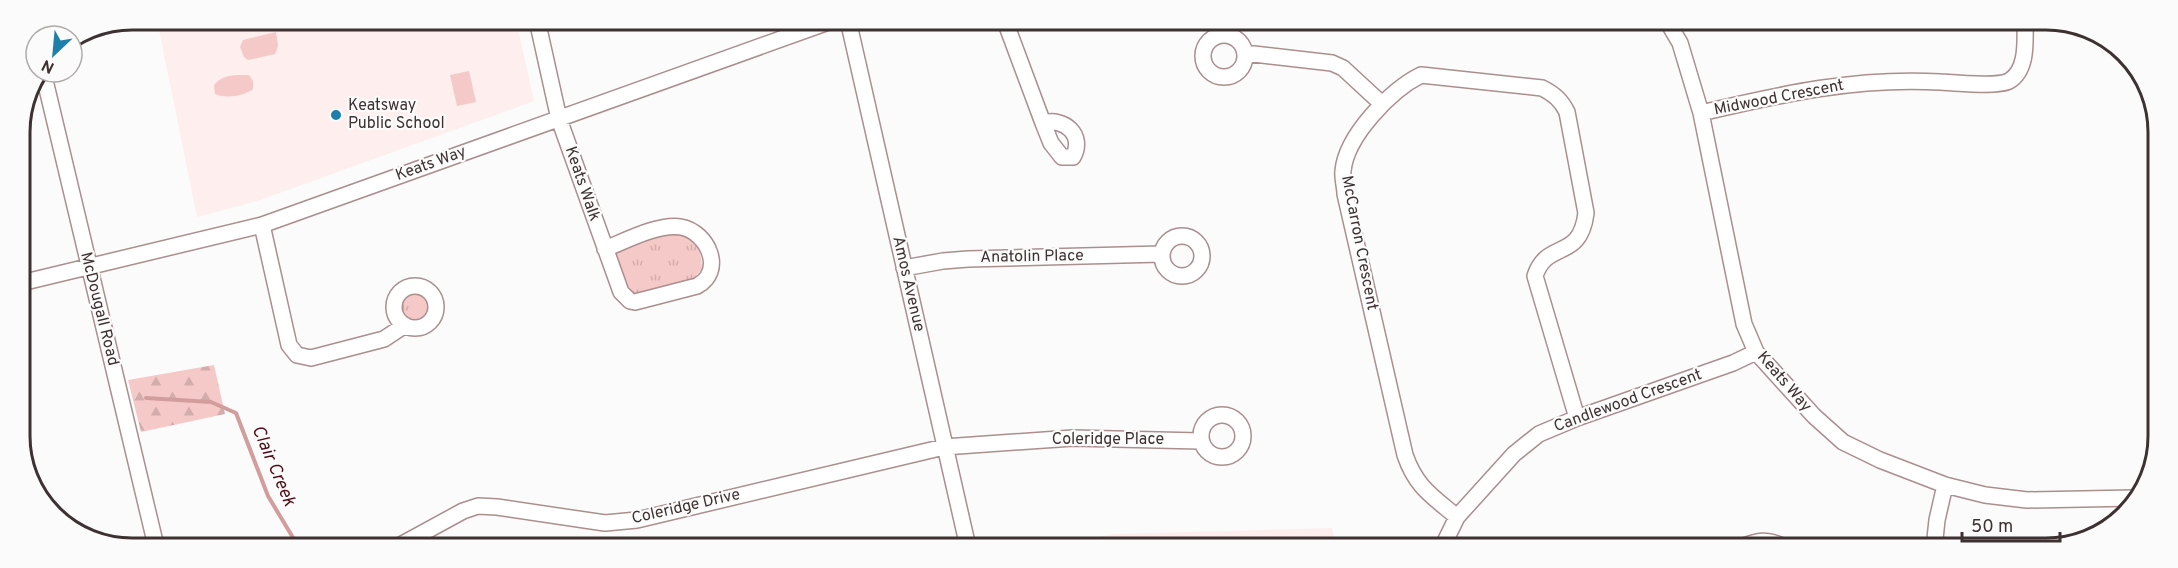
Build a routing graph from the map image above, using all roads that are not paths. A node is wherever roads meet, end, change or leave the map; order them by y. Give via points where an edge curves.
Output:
1 (539, 30) edge
2 (806, 30) edge
3 (850, 30) edge
4 (1008, 30) edge
5 (1672, 30) edge
6 (2025, 30) edge
7 (1245, 53) dead end
8 (46, 84) edge
9 (1383, 104) junction
10 (1701, 113) junction
11 (559, 119) junction
12 (1043, 123) dead end
13 (262, 225) junction
14 (605, 249) junction
15 (1161, 254) dead end
16 (88, 266) junction
17 (904, 268) junction
18 (30, 281) edge
19 (405, 325) dead end
20 (1756, 352) junction
21 (1577, 418) junction
22 (1200, 441) dead end
23 (944, 447) junction
24 (1945, 485) junction
25 (2127, 498) edge
26 (1457, 517) junction
27 (154, 538) edge
28 (424, 538) edge
29 (966, 538) edge
30 (1447, 538) edge
31 (1935, 538) edge

1 - 11 street, Keats Walk
2 - 11 street, Keats Way
3 - 17 street, Amos Avenue
4 - 12 street
5 - 10 street, Keats Way via 1680,43
6 - 10 street, Midwood Crescent via 2024,56 2019,70 2008,81 1907,80 1829,85
7 - 9 street via 1332,63
8 - 16 street, McDougall Road
9 - 21 street, McCarron Crescent via 1421,75 1542,88 1562,101 1586,213 1584,228 1568,247 1547,256 1535,276
9 - 26 street, McCarron Crescent via 1350,148 1343,171 1345,194 1410,471 1419,485
10 - 20 street, Keats Way via 1737,296
11 - 13 street, Keats Way
11 - 14 street, Keats Walk
13 - 16 street, Keats Way
13 - 19 street via 289,345 297,355 310,358 384,339
14 - 14 street, Keats Walk via 621,292 630,301 697,286 708,276 711,266 708,247 682,227 653,230
15 - 17 street, Anatolin Place via 968,259
16 - 18 street, Keats Way
16 - 27 street, McDougall Road
17 - 23 street, Amos Avenue
20 - 21 street, Candlewood Crescent
20 - 24 street, Keats Way via 1843,442
21 - 26 street, Candlewood Crescent via 1526,443
22 - 23 street, Coleridge Place via 1073,438
23 - 28 street, Coleridge Drive via 637,520 605,522 486,506 463,512
23 - 29 street, Amos Avenue
24 - 25 street, Keats Way via 2027,500
24 - 31 street
26 - 30 street, Candlewood Crescent

